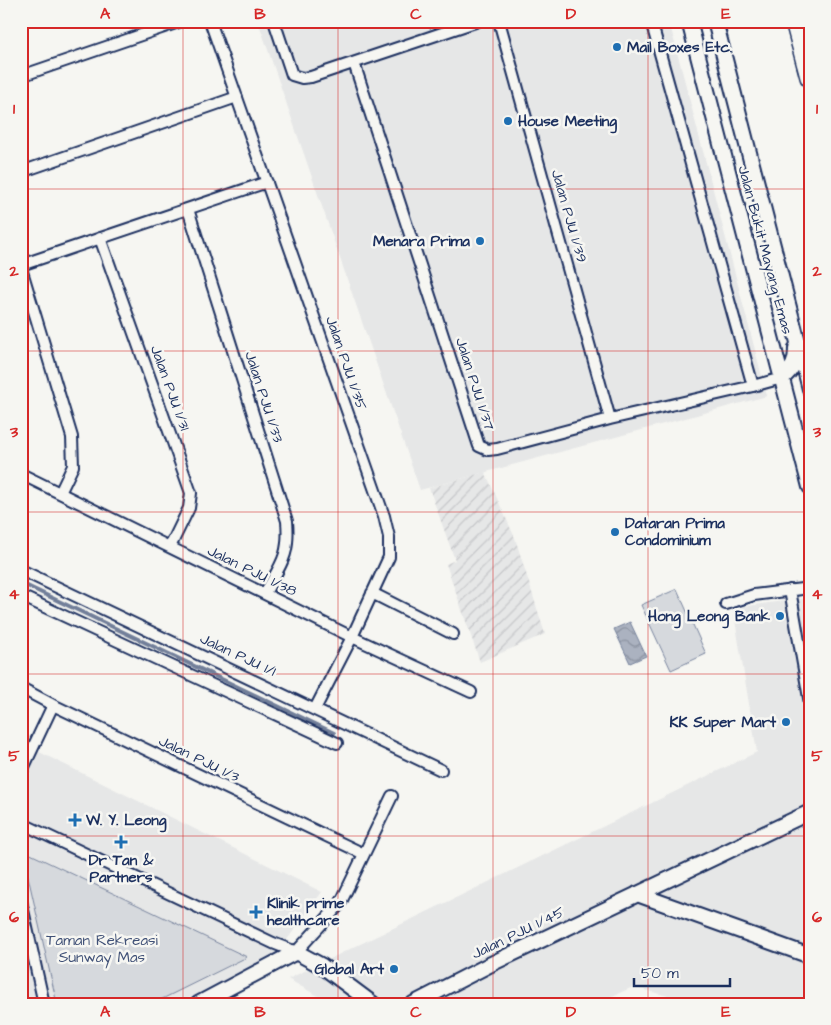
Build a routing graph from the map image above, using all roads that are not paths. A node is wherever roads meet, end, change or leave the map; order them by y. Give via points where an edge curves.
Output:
1 (182, 21) edge
2 (210, 21) edge
3 (274, 21) edge
4 (478, 21) edge
5 (499, 21) edge
6 (652, 21) edge
7 (689, 21) edge
8 (715, 21) edge
9 (795, 21) edge
10 (354, 63) junction
11 (21, 76) edge
12 (810, 77) edge
13 (237, 97) junction
14 (21, 172) edge
15 (267, 182) junction
16 (188, 209) junction
17 (100, 238) junction
18 (21, 266) edge
19 (796, 340) junction
20 (782, 378) junction
21 (753, 386) junction
22 (810, 389) edge
23 (610, 419) junction
24 (21, 474) edge
25 (810, 487) edge
26 (60, 493) junction
27 (170, 547) junction
28 (21, 570) edge
29 (810, 588) edge
30 (790, 590) junction
31 (265, 593) junction
32 (372, 593) junction
33 (21, 596) edge
34 (726, 604) dead end
35 (453, 634) dead end
36 (352, 637) junction
37 (21, 688) edge
38 (471, 692) dead end
39 (810, 704) edge
40 (53, 705) junction
41 (315, 709) junction
42 (337, 743) dead end
43 (441, 770) dead end
44 (21, 773) edge
45 (392, 796) dead end
46 (810, 812) edge
47 (21, 823) edge
48 (364, 854) junction
49 (637, 894) junction
50 (21, 901) edge
51 (24, 930) edge
52 (296, 952) junction
53 (810, 956) edge
54 (44, 1004) edge
55 (198, 1004) edge
56 (373, 1004) edge
57 (413, 1004) edge

1 - 11 street
2 - 13 street, Jalan PJU 1/35
3 - 10 street via 292,75 311,77
4 - 10 street
5 - 23 street, Jalan PJU 1/39
6 - 21 street
7 - 20 main road, Jalan Bukit Mayang Emas
8 - 19 main road, Jalan Bukit Mayang Emas
9 - 12 highway
10 - 23 street, Jalan PJU 1/37 via 479,446 497,449
13 - 14 street
13 - 15 street, Jalan PJU 1/35
15 - 16 street
15 - 32 street, Jalan PJU 1/35 via 390,537 389,556
16 - 17 street
16 - 31 street, Jalan PJU 1/33 via 287,521 289,540 286,556
17 - 18 street
17 - 27 street, Jalan PJU 1/31 via 191,493 189,508
18 - 26 street via 72,438 73,466
19 - 20 main road via 794,363
19 - 22 main road, Jalan Bukit Mayang Emas
20 - 21 street, Jalan PJU 1/37
20 - 25 main road, Jalan Bukit Mayang Emas
21 - 23 street, Jalan PJU 1/37
24 - 26 street, Jalan PJU 1/38
26 - 27 street, Jalan PJU 1/38
27 - 31 street, Jalan PJU 1/38
28 - 41 street, Jalan PJU 1/1
29 - 30 street
30 - 34 street via 754,595
30 - 39 street
31 - 36 street, Jalan PJU 1/38
32 - 35 street
32 - 36 street, Jalan PJU 1/35
33 - 42 street
36 - 38 street, Jalan PJU 1/38
36 - 41 street, Jalan PJU 1/35
37 - 40 street, Jalan PJU 1/3
40 - 44 street
40 - 48 street, Jalan PJU 1/3
41 - 43 street, Jalan PJU 1/1
45 - 48 street
46 - 49 main road, Jalan PJU 1/45
47 - 52 street
48 - 52 street via 340,904
49 - 53 main road
49 - 57 main road, Jalan PJU 1/45
50 - 51 street
51 - 54 street
52 - 55 main road
52 - 56 main road via 322,966

